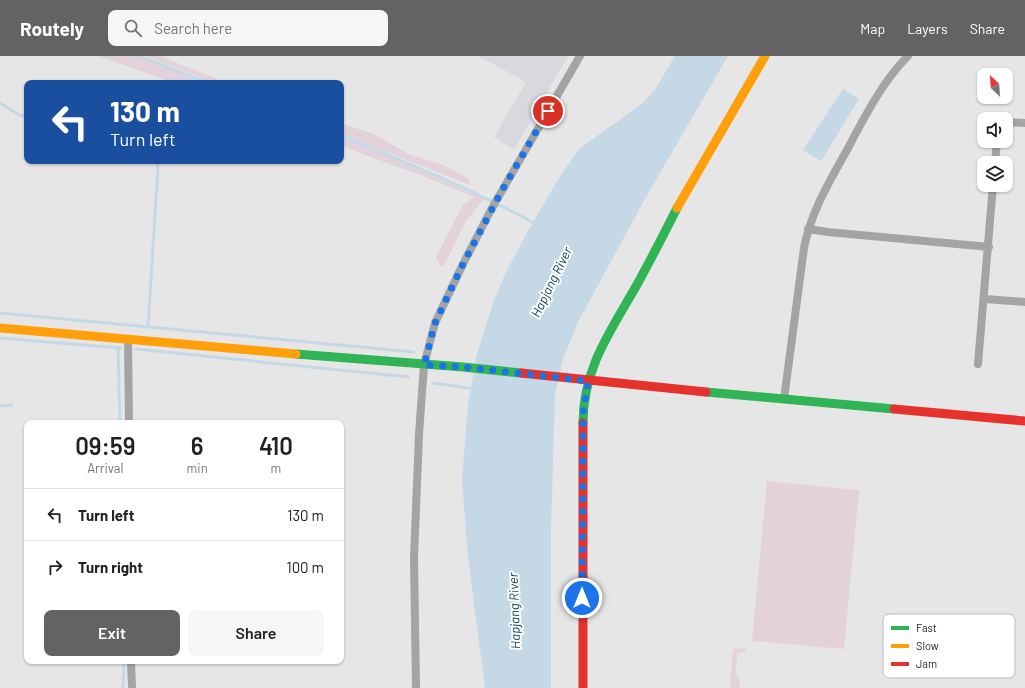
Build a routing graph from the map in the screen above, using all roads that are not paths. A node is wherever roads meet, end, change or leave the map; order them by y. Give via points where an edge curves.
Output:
1 (580, 56) edge
2 (765, 56) edge
3 (908, 56) edge
4 (1013, 122) edge
5 (1025, 123) edge
6 (993, 192) edge
7 (808, 229) junction
8 (989, 247) junction
9 (985, 299) junction
10 (1025, 302) edge
11 (0, 328) edge
12 (128, 340) junction
13 (978, 364) dead end
14 (424, 365) junction
15 (588, 381) junction
16 (784, 399) junction
17 (129, 420) edge
18 (1025, 421) edge
19 (131, 664) edge
20 (132, 688) edge
21 (416, 688) edge
22 (583, 688) edge

1 - 14 street via 492,208 463,264 436,318
2 - 15 street via 606,336
3 - 7 street via 898,66 862,122 815,208
4 - 5 street
6 - 8 street
7 - 8 street
7 - 16 street
8 - 9 street
9 - 10 street
9 - 13 street
11 - 12 street
12 - 14 street
12 - 17 street
14 - 15 street
14 - 21 street via 414,558
15 - 16 street
15 - 22 street via 583,413
16 - 18 street
19 - 20 street

